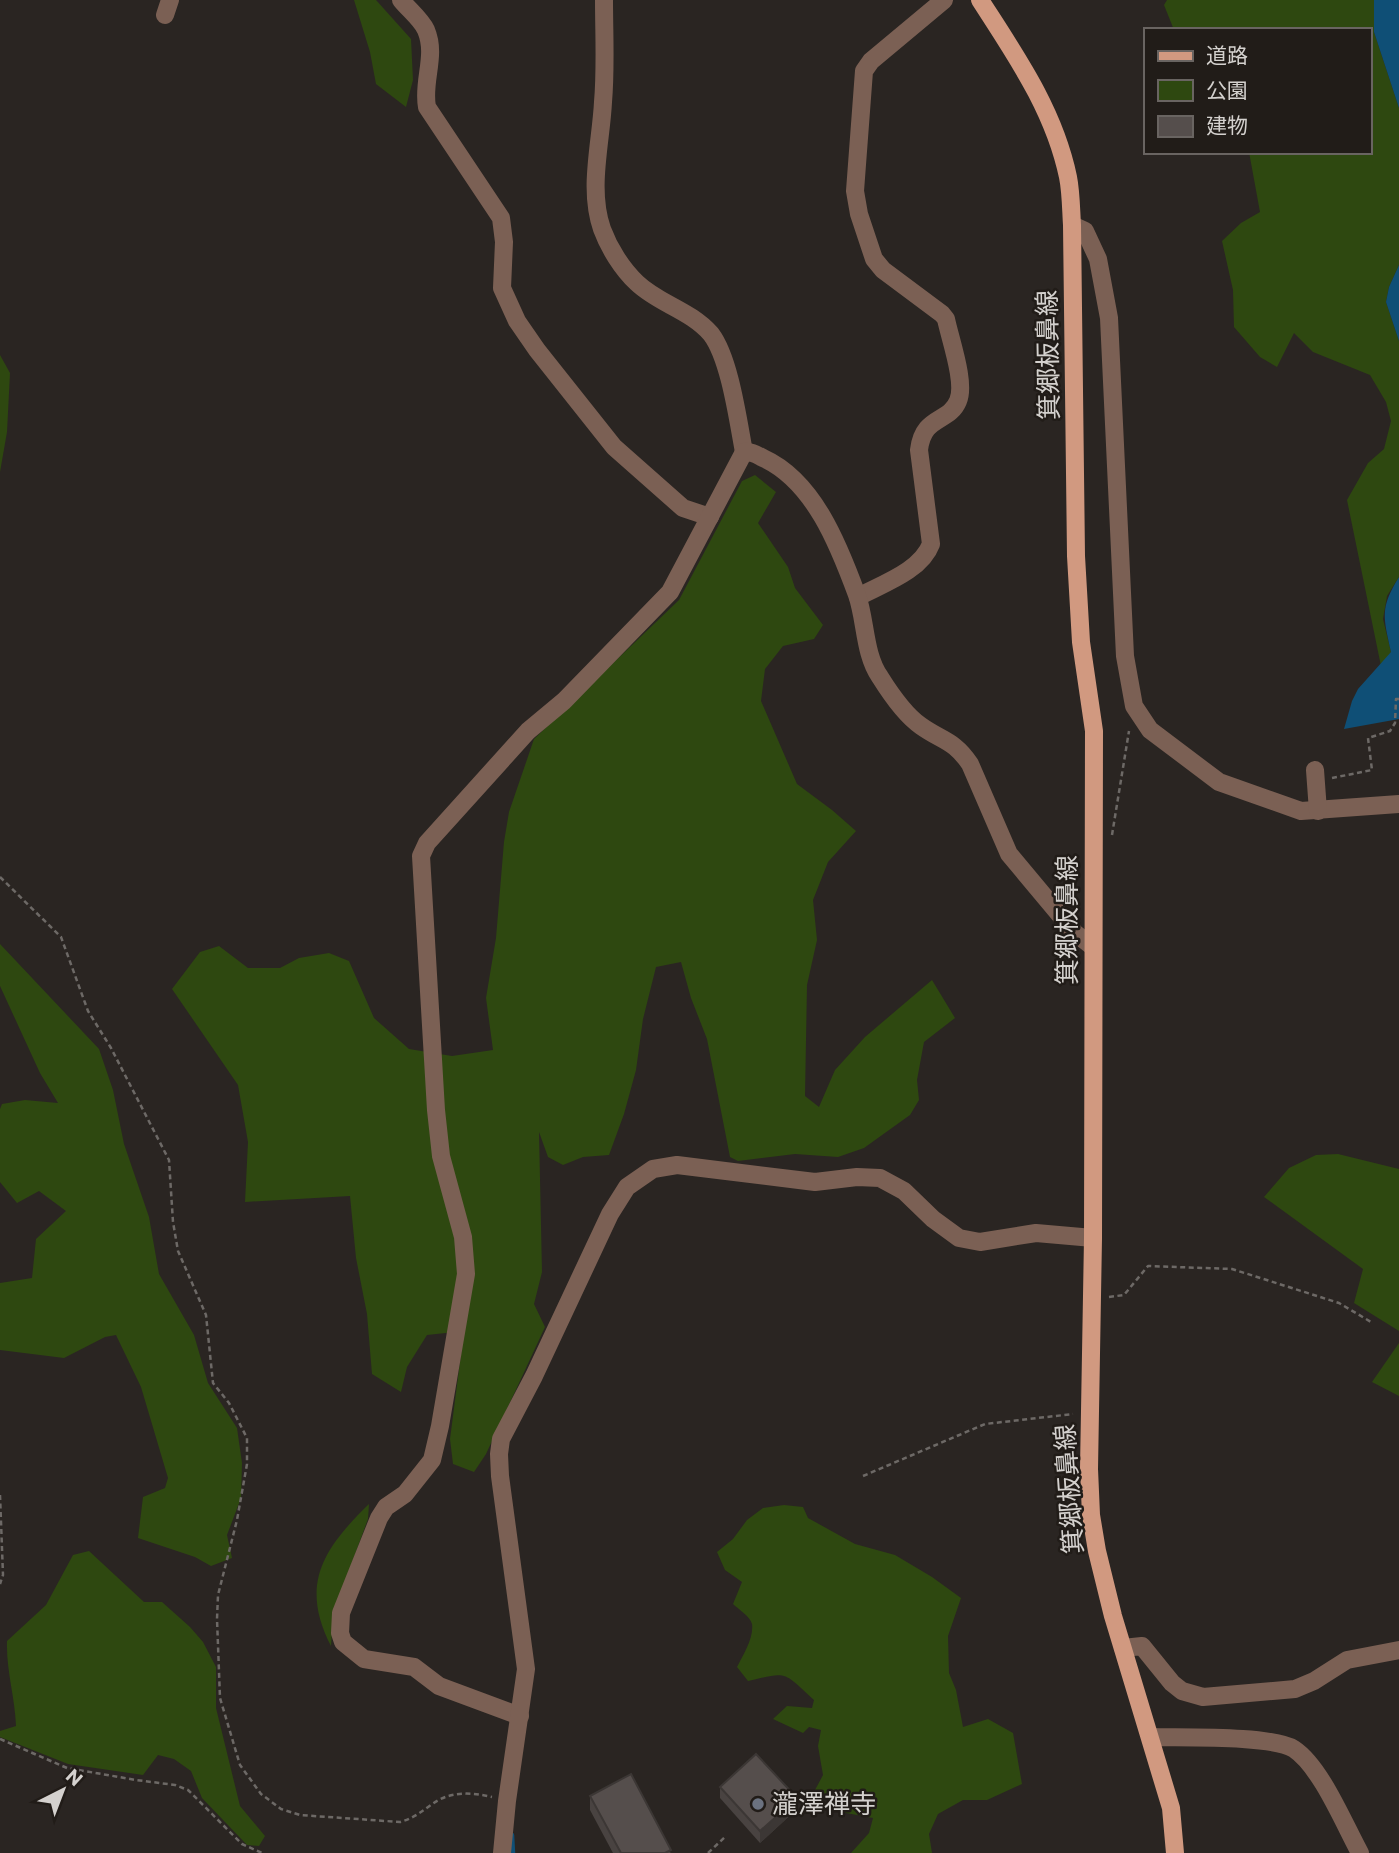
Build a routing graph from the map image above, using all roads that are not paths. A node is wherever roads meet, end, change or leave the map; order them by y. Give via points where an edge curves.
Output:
1 (401, 0) edge
2 (604, 0) edge
3 (944, 0) edge
4 (980, 0) edge
5 (1072, 225) junction
6 (744, 452) junction
7 (710, 517) junction
8 (858, 597) junction
9 (1316, 776) road end
10 (1399, 804) edge
11 (1318, 811) junction
12 (1093, 947) junction
13 (1093, 1238) junction
14 (1123, 1648) junction
15 (1399, 1650) edge
16 (520, 1716) junction
17 (1150, 1737) junction
18 (502, 1853) edge
19 (1175, 1853) edge
20 (1360, 1853) edge

1 - 7 street via 425,28 431,50 427,107 501,218 502,288 517,321 614,447 683,508
2 - 6 street via 604,101 596,194 602,228 615,257 637,284 690,314 712,336 735,402
3 - 8 street via 864,71 855,191 874,259 946,319 961,387 954,408 921,435 931,544 927,554 902,574
4 - 5 main road, 箕郷板鼻線 via 1039,94 1055,131 1068,177
5 - 11 street via 1085,231 1098,259 1109,318 1125,656 1131,696 1150,730 1220,782 1301,811
5 - 12 main road, 箕郷板鼻線 via 1076,556 1081,642 1094,731
6 - 7 street
6 - 8 street via 776,464 797,482 839,550
7 - 16 street via 670,592 564,701 528,731 427,843 421,856 436,1110 442,1156 463,1237 466,1274 432,1460 379,1518 341,1613 340,1633 343,1643 364,1660 414,1667 439,1686
8 - 12 street via 879,676 913,720 963,753 1009,854 1074,933
9 - 11 street
10 - 11 street
12 - 13 main road, 箕郷板鼻線
13 - 14 main road, 箕郷板鼻線 via 1091,1515
13 - 16 street via 1036,1233 980,1242 958,1238 904,1191 880,1178 814,1182 677,1165 653,1169 634,1180 610,1213 501,1439 500,1476 526,1669
14 - 15 street via 1142,1646 1172,1684 1203,1697 1296,1689 1347,1660
14 - 17 main road, 箕郷板鼻線
16 - 18 street
17 - 19 main road, 箕郷板鼻線 via 1171,1808
17 - 20 street via 1269,1741 1293,1749 1314,1770

